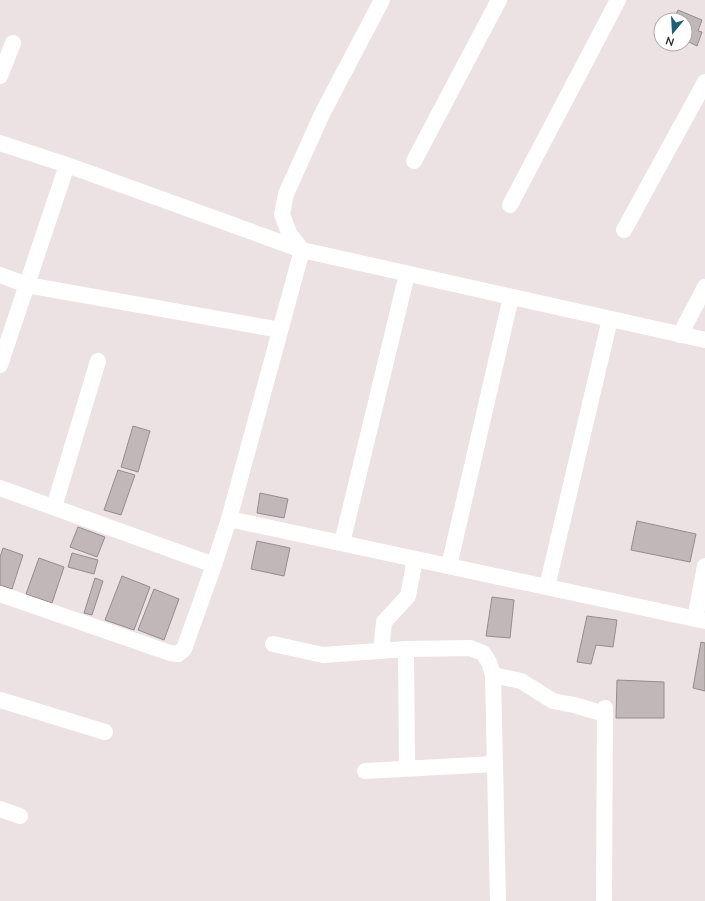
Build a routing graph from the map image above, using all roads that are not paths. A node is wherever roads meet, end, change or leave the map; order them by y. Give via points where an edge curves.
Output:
1 (382, 0) edge
2 (499, 0) edge
3 (618, 0) edge
4 (13, 43) dead end
5 (0, 76) edge
6 (705, 82) edge
7 (0, 142) edge
8 (414, 161) dead end
9 (67, 165) junction
10 (510, 205) dead end
11 (624, 230) dead end
12 (302, 250) junction
13 (407, 274) junction
14 (0, 275) edge
15 (27, 285) junction
16 (705, 287) edge
17 (511, 297) junction
18 (610, 319) junction
19 (280, 330) junction
20 (680, 335) junction
21 (705, 340) edge
22 (98, 361) dead end
23 (0, 365) edge
24 (0, 488) edge
25 (54, 507) junction
26 (228, 519) junction
27 (342, 543) junction
28 (415, 559) junction
29 (214, 565) junction
30 (449, 566) junction
31 (705, 566) edge
32 (547, 587) junction
33 (0, 594) edge
34 (700, 620) edge
35 (272, 644) dead end
36 (406, 649) junction
37 (381, 651) junction
38 (493, 675) junction
39 (0, 700) edge
40 (105, 732) dead end
41 (495, 764) junction
42 (407, 769) junction
43 (365, 771) dead end
44 (0, 809) edge
45 (20, 816) dead end
46 (498, 901) edge
47 (604, 901) edge

1 - 12 street via 323,112 286,194 282,214 289,233
2 - 8 street
3 - 10 street
4 - 5 street
6 - 11 street
7 - 9 street
9 - 12 street
9 - 15 street
12 - 13 street
12 - 19 street
13 - 17 street
13 - 27 street
14 - 15 street
15 - 19 street
15 - 23 street
16 - 20 street
17 - 18 street
17 - 30 street
18 - 20 street
18 - 32 street
19 - 26 street
20 - 21 street
22 - 25 street
24 - 25 street
25 - 29 street
26 - 27 street
26 - 29 street
27 - 28 street
28 - 30 street
28 - 37 street via 408,596 384,622
29 - 33 street via 184,649 178,654
30 - 32 street
31 - 34 street
32 - 34 street
35 - 37 street via 323,655
36 - 37 street
36 - 38 street via 470,648 483,652
36 - 42 street
38 - 41 street
38 - 47 street via 521,681 553,701 605,711
39 - 40 street
41 - 42 street
41 - 46 street
42 - 43 street
44 - 45 street

